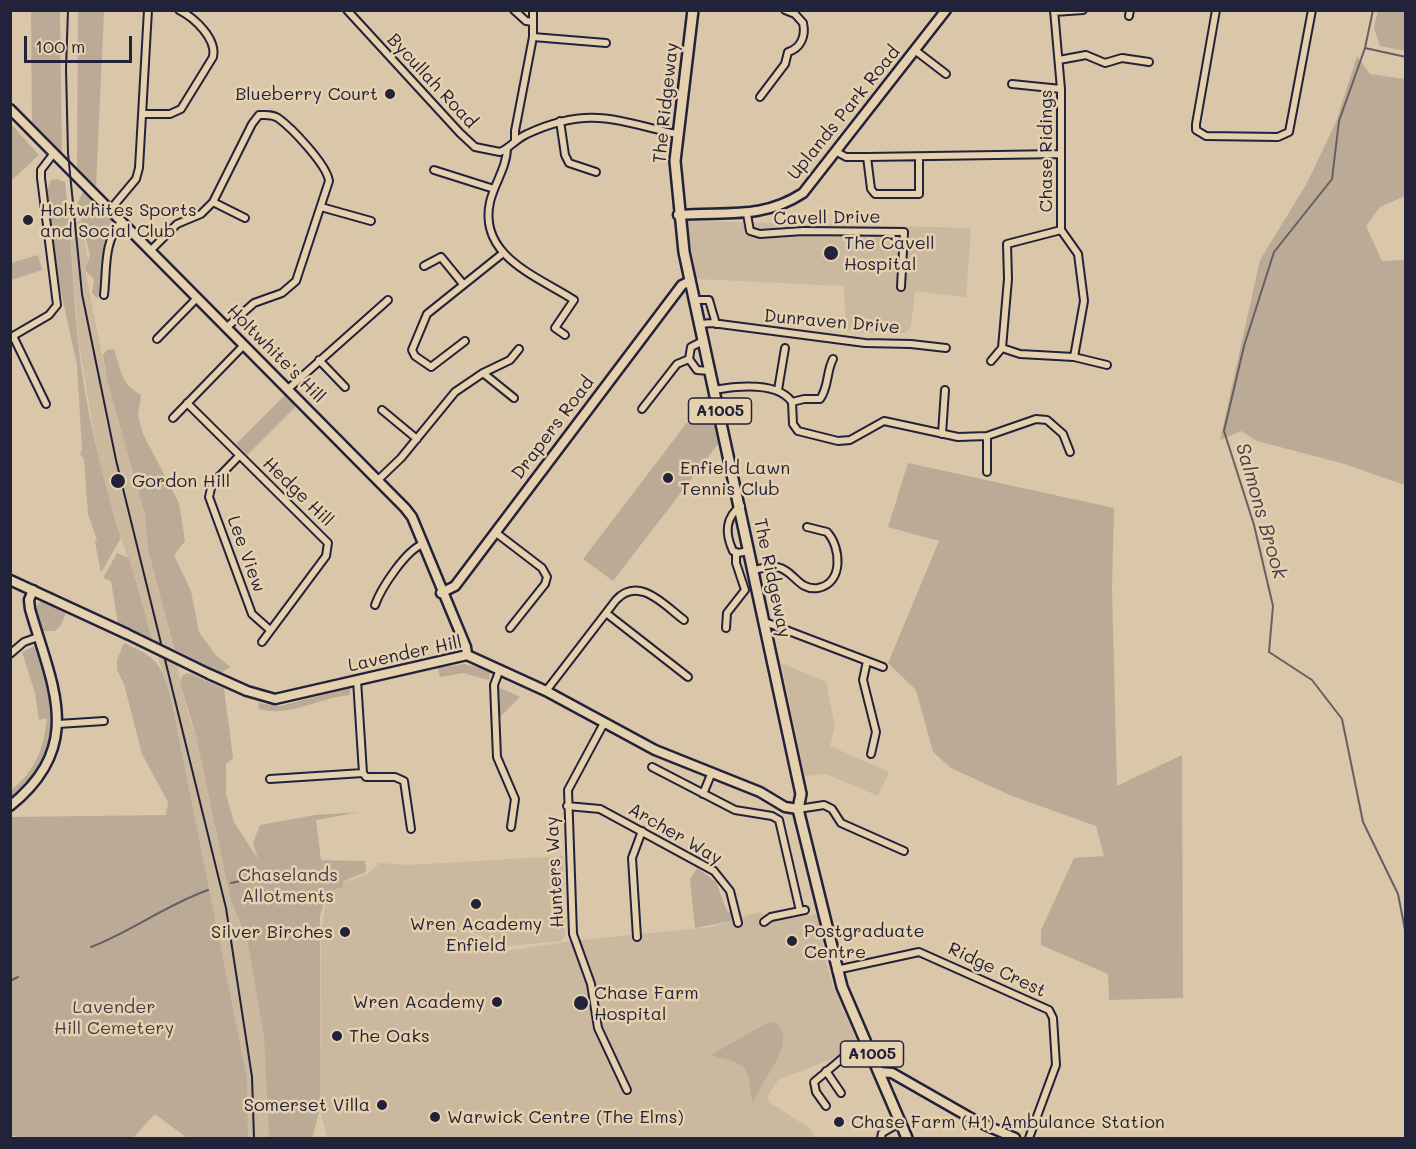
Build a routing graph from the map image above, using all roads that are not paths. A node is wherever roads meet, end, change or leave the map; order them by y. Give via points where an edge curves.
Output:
1 (148, 10) edge
2 (179, 10) edge
3 (347, 10) edge
4 (514, 10) edge
5 (533, 10) edge
6 (693, 10) edge
7 (785, 10) edge
8 (946, 10) edge
9 (1083, 10) edge
10 (1216, 10) edge
11 (1312, 10) edge
12 (1054, 11) edge
13 (533, 22) junction
14 (533, 36) junction
15 (606, 43) dead end
16 (916, 51) junction
17 (1059, 60) junction
18 (1149, 62) dead end
19 (946, 74) dead end
20 (1012, 84) dead end
21 (1061, 89) junction
22 (760, 97) dead end
23 (10, 110) edge
24 (142, 114) junction
25 (560, 121) junction
26 (676, 134) junction
27 (515, 140) junction
28 (507, 148) junction
29 (837, 152) junction
30 (54, 153) junction
31 (1061, 154) junction
32 (867, 157) junction
33 (919, 157) junction
34 (434, 170) dead end
35 (596, 172) dead end
36 (494, 189) junction
37 (213, 202) junction
38 (321, 207) junction
39 (110, 210) junction
40 (747, 214) junction
41 (678, 215) junction
42 (245, 218) dead end
43 (122, 221) junction
44 (371, 221) dead end
45 (1061, 230) junction
46 (150, 250) junction
47 (502, 254) junction
48 (424, 266) dead end
49 (690, 281) junction
50 (463, 284) junction
51 (901, 287) dead end
52 (104, 295) dead end
53 (197, 298) junction
54 (388, 300) dead end
55 (694, 300) junction
56 (700, 324) junction
57 (716, 324) junction
58 (226, 328) junction
59 (12, 334) edge
60 (565, 335) dead end
61 (157, 339) dead end
62 (465, 340) dead end
63 (703, 341) junction
64 (244, 345) junction
65 (785, 348) dead end
66 (946, 348) dead end
67 (1002, 348) junction
68 (519, 349) dead end
69 (1074, 357) junction
70 (689, 359) junction
71 (833, 359) dead end
72 (319, 360) junction
73 (991, 361) dead end
74 (1107, 365) dead end
75 (710, 371) junction
76 (483, 372) junction
77 (345, 387) dead end
78 (288, 389) junction
79 (714, 390) junction
80 (778, 390) junction
81 (945, 390) dead end
82 (514, 398) dead end
83 (792, 402) junction
84 (188, 403) junction
85 (46, 404) dead end
86 (642, 409) dead end
87 (382, 410) dead end
88 (173, 418) dead end
89 (942, 434) junction
90 (987, 436) junction
91 (417, 439) junction
92 (1070, 452) dead end
93 (239, 456) junction
94 (987, 472) dead end
95 (378, 480) junction
96 (741, 506) junction
97 (807, 527) dead end
98 (495, 532) junction
99 (423, 544) junction
100 (749, 551) junction
101 (736, 552) junction
102 (754, 570) junction
103 (10, 580) edge
104 (33, 590) junction
105 (441, 593) junction
106 (375, 605) dead end
107 (606, 613) junction
108 (684, 620) dead end
109 (765, 622) junction
110 (510, 628) dead end
111 (726, 628) dead end
112 (270, 630) junction
113 (38, 637) junction
114 (262, 642) dead end
115 (10, 654) edge
116 (467, 656) junction
117 (867, 662) junction
118 (883, 667) dead end
119 (500, 669) junction
120 (688, 677) dead end
121 (357, 680) junction
122 (546, 691) junction
123 (105, 721) dead end
124 (604, 723) junction
125 (58, 724) junction
126 (871, 754) dead end
127 (652, 767) dead end
128 (363, 772) junction
129 (711, 772) junction
130 (270, 779) dead end
131 (703, 794) junction
132 (10, 806) edge
133 (567, 806) junction
134 (798, 809) junction
135 (511, 827) dead end
136 (411, 830) dead end
137 (642, 831) junction
138 (904, 851) dead end
139 (764, 922) dead end
140 (738, 923) dead end
141 (638, 937) dead end
142 (836, 970) junction
143 (867, 1042) junction
144 (826, 1071) junction
145 (879, 1072) junction
146 (627, 1090) dead end
147 (841, 1093) dead end
148 (826, 1106) dead end
149 (900, 1123) junction
150 (881, 1138) edge
151 (907, 1138) edge
152 (1015, 1138) edge
153 (1029, 1138) edge

1 - 24 street
2 - 24 street via 212,39 213,57 181,110
3 - 28 street, Bycullah Road via 471,144 496,152
4 - 13 street
5 - 13 street
6 - 26 main road, The Ridgeway / A1005
7 - 22 street via 802,23 803,38 788,52 785,64
8 - 16 street, Uplands Park Road
9 - 12 street
10 - 11 street via 1196,124 1201,135 1278,136 1289,132
12 - 17 street, Chase Ridings
13 - 14 street
14 - 15 street
14 - 27 street
16 - 19 street
16 - 29 street, Uplands Park Road
17 - 18 street via 1086,55 1105,63 1122,58
17 - 21 street, Chase Ridings
20 - 21 street
21 - 31 street, Chase Ridings
23 - 30 street, Holtwhite's Hill
24 - 39 street via 136,179
25 - 26 street via 597,117
25 - 27 street
25 - 35 street via 569,163
26 - 41 main road, The Ridgeway / A1005
27 - 28 street
28 - 36 street
29 - 32 street via 846,157
29 - 40 street, Uplands Park Road via 803,193 772,208
30 - 39 street, Holtwhite's Hill
30 - 59 street via 41,170 40,178 57,304 49,315
31 - 33 street
31 - 45 street, Chase Ridings
32 - 33 street
32 - 33 street via 875,194 919,194
34 - 36 street
36 - 47 street via 489,221 492,237
37 - 38 street via 252,124 259,115 269,115 278,118 328,172
37 - 42 street
37 - 46 street via 201,214 177,224
38 - 44 street
38 - 58 street via 296,281 282,293 254,303
39 - 43 street, Holtwhite's Hill
40 - 41 street, Uplands Park Road
40 - 51 street, Cavell Drive via 750,231 760,234 904,232
41 - 49 main road, The Ridgeway / A1005
43 - 46 street, Holtwhite's Hill
43 - 52 street via 109,242
45 - 67 street via 1004,243 1008,287
45 - 69 street, Chase Ridings via 1077,254 1083,277 1084,301
46 - 53 street, Holtwhite's Hill
47 - 50 street
47 - 60 street via 574,300 555,328
48 - 50 street via 441,258
49 - 55 main road, The Ridgeway / A1005
49 - 98 street, Drapers Road via 682,285
50 - 62 street via 427,314 412,350 431,367
53 - 58 street, Holtwhite's Hill
53 - 61 street
54 - 72 street
55 - 56 main road, The Ridgeway / A1005
55 - 57 street via 709,300
56 - 57 street, Dunraven Drive
56 - 63 main road, The Ridgeway / A1005
57 - 66 street, Dunraven Drive via 865,343
58 - 64 street, Holtwhite's Hill
59 - 85 street
63 - 70 street via 691,347
63 - 75 main road, The Ridgeway / A1005
64 - 78 street, Holtwhite's Hill
64 - 84 street
65 - 80 street
67 - 69 street via 1020,354
67 - 73 street
68 - 76 street via 510,360
69 - 74 street
70 - 75 street via 697,370
70 - 86 street via 677,364
71 - 83 street via 820,399
72 - 77 street
72 - 78 street
75 - 79 main road, The Ridgeway / A1005
76 - 82 street
76 - 91 street via 455,392
78 - 95 street, Holtwhite's Hill
79 - 80 street via 737,386
79 - 96 main road, The Ridgeway / A1005
80 - 83 street
81 - 89 street
83 - 89 street via 793,424 798,431 838,441 850,440 892,420
84 - 88 street
84 - 93 street, Hedge Hill
87 - 91 street
89 - 90 street
90 - 92 street via 1036,419 1047,420 1063,434
90 - 94 street
91 - 95 street
93 - 112 street, Lee View via 212,484 209,497 252,614
93 - 112 street, Hedge Hill via 329,546 326,556
95 - 99 street, Holtwhite's Hill via 412,517
96 - 100 main road, The Ridgeway / A1005
96 - 101 street via 732,513 727,527 731,548
97 - 102 street via 827,532 837,549 837,568 826,585 817,588 800,584 776,566
98 - 105 street, Drapers Road via 455,586
98 - 110 street via 543,568 547,577
99 - 105 street, Holtwhite's Hill
99 - 106 street via 410,552
100 - 101 street
100 - 102 main road, The Ridgeway / A1005
101 - 111 street via 745,590 727,613
102 - 109 main road, The Ridgeway / A1005
103 - 104 street, Lavender Hill
104 - 113 street via 29,603
104 - 121 street, Lavender Hill, bridge via 247,691 275,699
105 - 116 street, Holtwhite's Hill
107 - 108 street via 620,595 638,590 650,594
107 - 120 street
107 - 122 street
109 - 117 street
109 - 134 main road, The Ridgeway / A1005 via 801,794
112 - 114 street, Hedge Hill
113 - 115 street
113 - 125 street
116 - 119 street, Lavender Hill
116 - 121 street, Lavender Hill
117 - 118 street
117 - 126 street via 863,680 876,732
119 - 122 street, Lavender Hill
119 - 135 street via 494,685 497,757 515,799
121 - 128 street
122 - 124 street, Lavender Hill
123 - 125 street
124 - 129 street, Lavender Hill via 655,750
124 - 133 street, Hunters Way via 571,783
125 - 132 street via 50,759
127 - 131 street
128 - 130 street
128 - 136 street via 366,777 395,777 404,781
129 - 131 street
129 - 134 street, Lavender Hill via 785,807
131 - 139 street via 735,810 779,820 802,910
133 - 137 street, Archer Way via 594,807
133 - 146 street, Hunters Way via 574,943 591,984 598,1028
134 - 138 street via 824,805 845,825
134 - 142 main road, The Ridgeway / A1005 via 823,900
137 - 140 street, Archer Way via 722,878 730,891
137 - 141 street via 632,858
142 - 143 main road, The Ridgeway / A1005
142 - 153 street, Ridge Crest via 919,952 1049,1010 1056,1065
143 - 144 street
143 - 145 main road, The Ridgeway / A1005
144 - 147 street
144 - 148 street via 814,1082
145 - 149 main road, The Ridgeway / A1005
145 - 152 street via 892,1073 976,1121
149 - 150 street via 882,1133
149 - 151 main road, The Ridgeway / A1005

